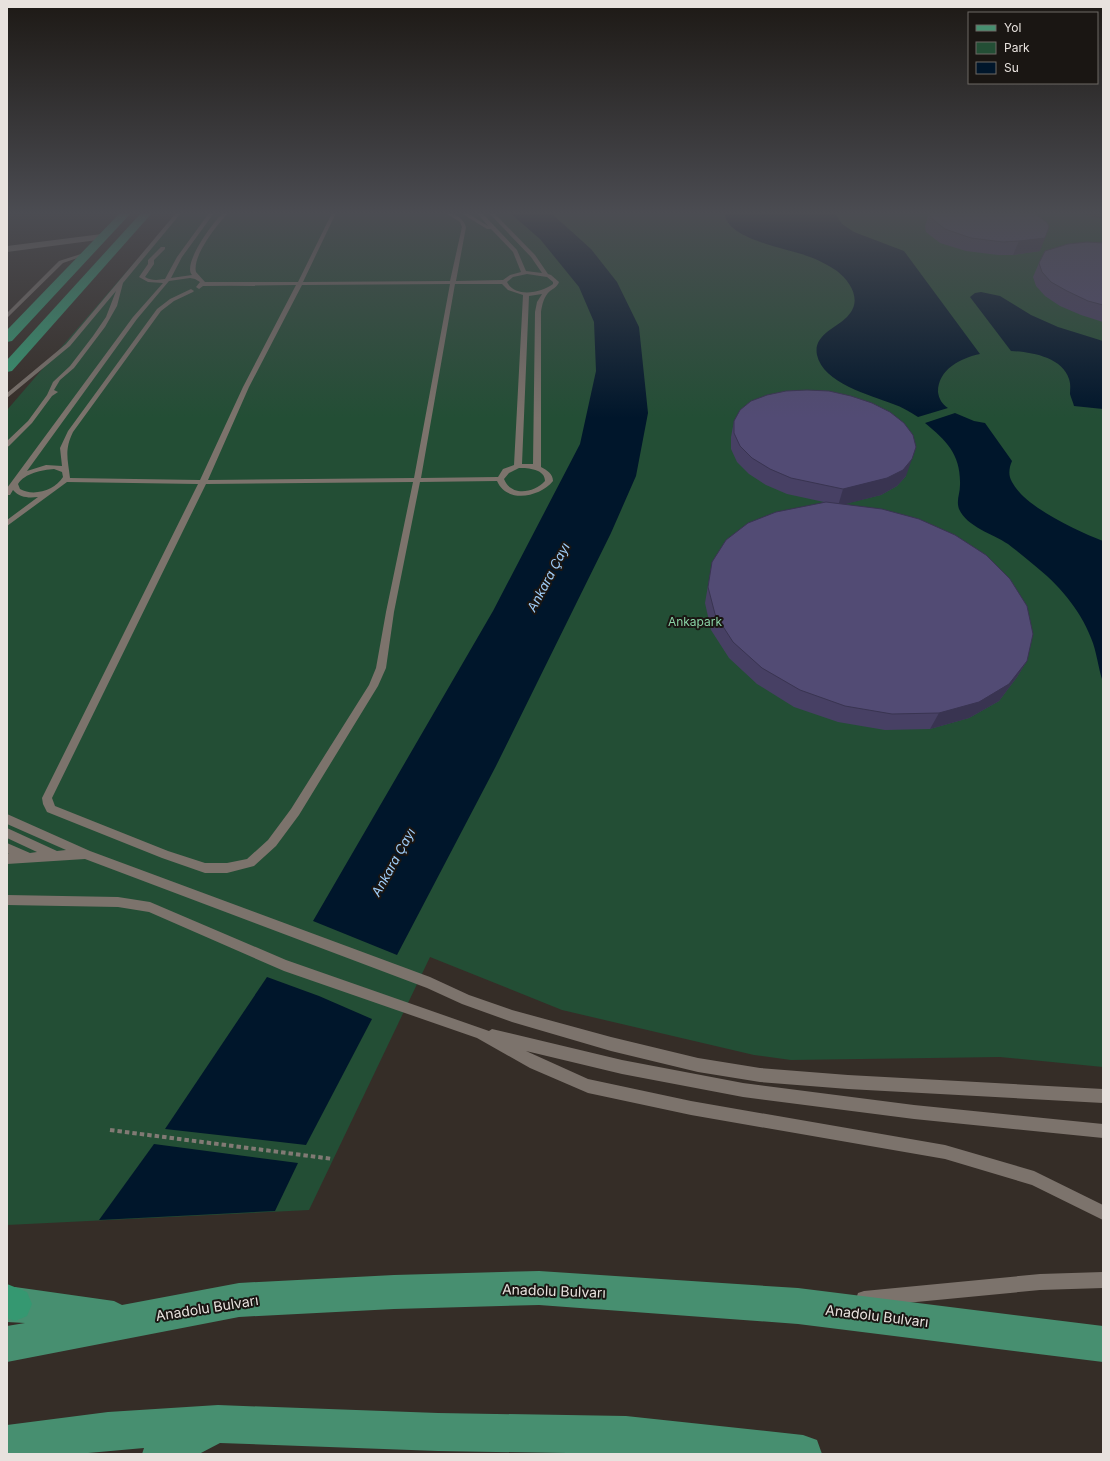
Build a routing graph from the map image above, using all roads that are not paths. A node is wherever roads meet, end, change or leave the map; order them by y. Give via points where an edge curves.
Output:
1 (42, 281) edge
2 (60, 281) edge
3 (85, 281) edge
4 (167, 281) edge
5 (555, 281) edge
6 (121, 282) joint
7 (504, 282) joint
8 (300, 283) junction
9 (453, 283) junction
10 (203, 284) joint
11 (168, 290) junction
12 (191, 291) junction
13 (546, 291) junction
14 (526, 293) junction
15 (7, 316) edge
16 (7, 338) edge
17 (7, 368) edge
18 (7, 396) edge
19 (7, 445) edge
20 (518, 466) junction
21 (537, 468) junction
22 (67, 477) junction
23 (500, 479) junction
24 (417, 480) junction
25 (203, 482) junction
26 (14, 483) edge
27 (53, 490) junction
28 (7, 493) edge
29 (7, 524) edge
30 (7, 819) edge
31 (7, 833) edge
32 (7, 848) edge
33 (86, 854) junction
34 (57, 856) junction
35 (30, 858) junction
36 (7, 859) edge
37 (7, 900) edge
38 (480, 1033) junction
39 (1103, 1096) edge
40 (1103, 1131) edge
41 (1103, 1212) edge
42 (1103, 1280) edge
43 (10, 1303) edge
44 (798, 1306) junction
45 (129, 1322) junction
46 (7, 1344) edge
47 (1103, 1344) edge
48 (218, 1424) junction
49 (441, 1443) edge
50 (7, 1444) edge
51 (621, 1445) edge
52 (161, 1454) edge
53 (803, 1454) edge

1 - 15 lane
2 - 16 highway
3 - 17 highway
4 - 11 lane
5 - 13 lane via 552,289
6 - 18 lane via 68,345
6 - 19 lane via 119,295 111,313 72,367 73,371
7 - 9 lane
7 - 14 lane via 508,289
8 - 9 lane
8 - 10 lane
8 - 25 lane via 246,387
9 - 24 lane
10 - 12 lane
11 - 12 lane
11 - 26 lane via 135,318
12 - 22 lane via 159,310 70,432 63,444
13 - 14 lane
13 - 21 lane via 538,312
14 - 20 lane
20 - 21 lane
20 - 23 lane via 506,471
21 - 23 lane via 546,472 549,477 549,481 541,490 518,493 510,491 504,488
22 - 25 lane
22 - 26 lane via 58,468 46,468 33,470
22 - 27 lane
23 - 24 lane
24 - 25 lane
24 - 25 lane via 381,668 373,686 295,812 272,843 250,862 227,868 206,868 166,856 51,809 47,798
26 - 27 lane via 16,491 28,495 45,494
26 - 28 lane
27 - 29 lane
30 - 33 lane
31 - 34 lane
32 - 35 lane
33 - 34 lane
33 - 39 lane via 430,983 467,1000 512,1016 611,1044 706,1066 760,1075
34 - 35 lane
35 - 36 lane
37 - 38 lane via 118,902 150,907 284,965
38 - 40 lane via 622,1067 743,1090 914,1112
38 - 41 lane via 535,1063 588,1086 691,1108 946,1152 1034,1178
42 - 44 lane via 1040,1282
43 - 45 main road
44 - 45 main road, Anadolu Bulvarı via 539,1288 386,1292 238,1300
44 - 47 main road, Anadolu Bulvarı
45 - 46 main road, Anadolu Bulvarı
48 - 49 main road
48 - 50 main road via 108,1431
48 - 52 main road
49 - 51 main road
51 - 53 main road

